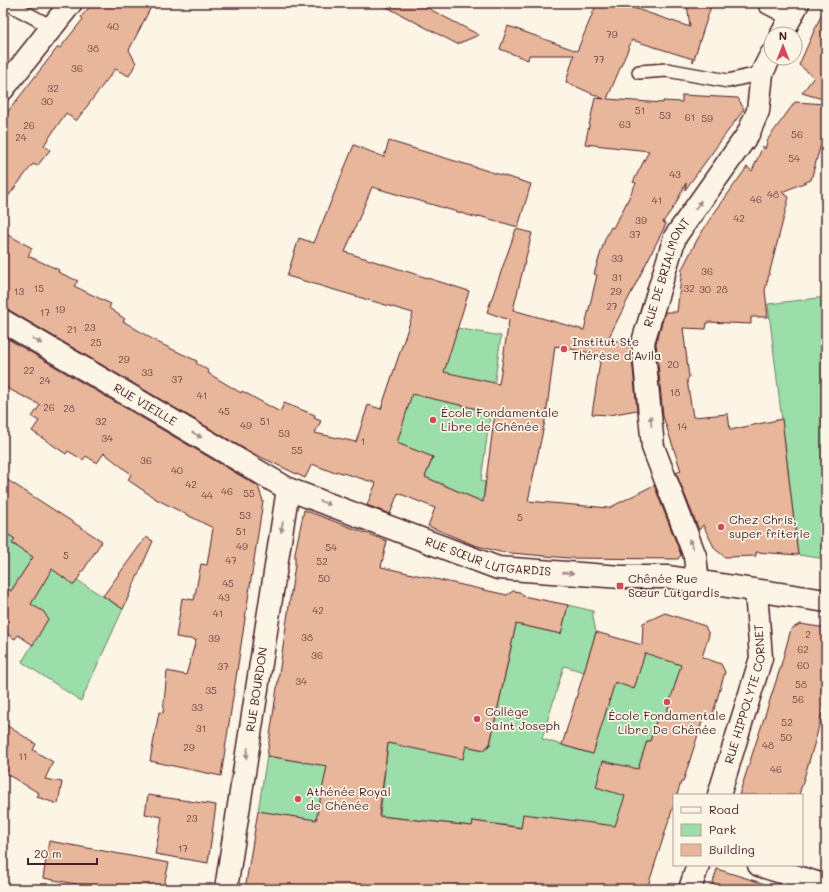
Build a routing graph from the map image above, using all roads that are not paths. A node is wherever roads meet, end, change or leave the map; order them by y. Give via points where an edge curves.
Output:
1 (7, 3) edge
2 (71, 3) edge
3 (768, 3) edge
4 (791, 17) edge
5 (52, 27) junction
6 (763, 65) edge
7 (766, 66) edge
8 (639, 72) dead end
9 (3, 89) edge
10 (3, 321) edge
11 (288, 489) junction
12 (698, 582) junction
13 (756, 591) junction
14 (826, 601) edge
15 (719, 794) edge
16 (698, 866) edge
17 (762, 866) edge
18 (826, 886) edge
19 (226, 889) edge
20 (690, 889) edge

1 - 5 lane
2 - 5 street
3 - 4 street
5 - 9 street
6 - 8 lane via 728,81 667,70
12 -> 7 street, RUE DE BRIALMONT via 695,556 653,446 643,342 675,237 748,134 758,110
10 -> 11 street, RUE VIEILLE
11 -> 12 street, RUE SŒUR LUTGARDIS via 498,568 621,577 669,577
11 -> 19 street, RUE BOURDON
12 - 13 street, RUE SŒUR LUTGARDIS
13 - 14 street, RUE SŒUR LUTGARDIS
13 - 15 street, RUE HIPPOLYTE CORNET via 761,658
16 - 20 street
17 - 18 street

